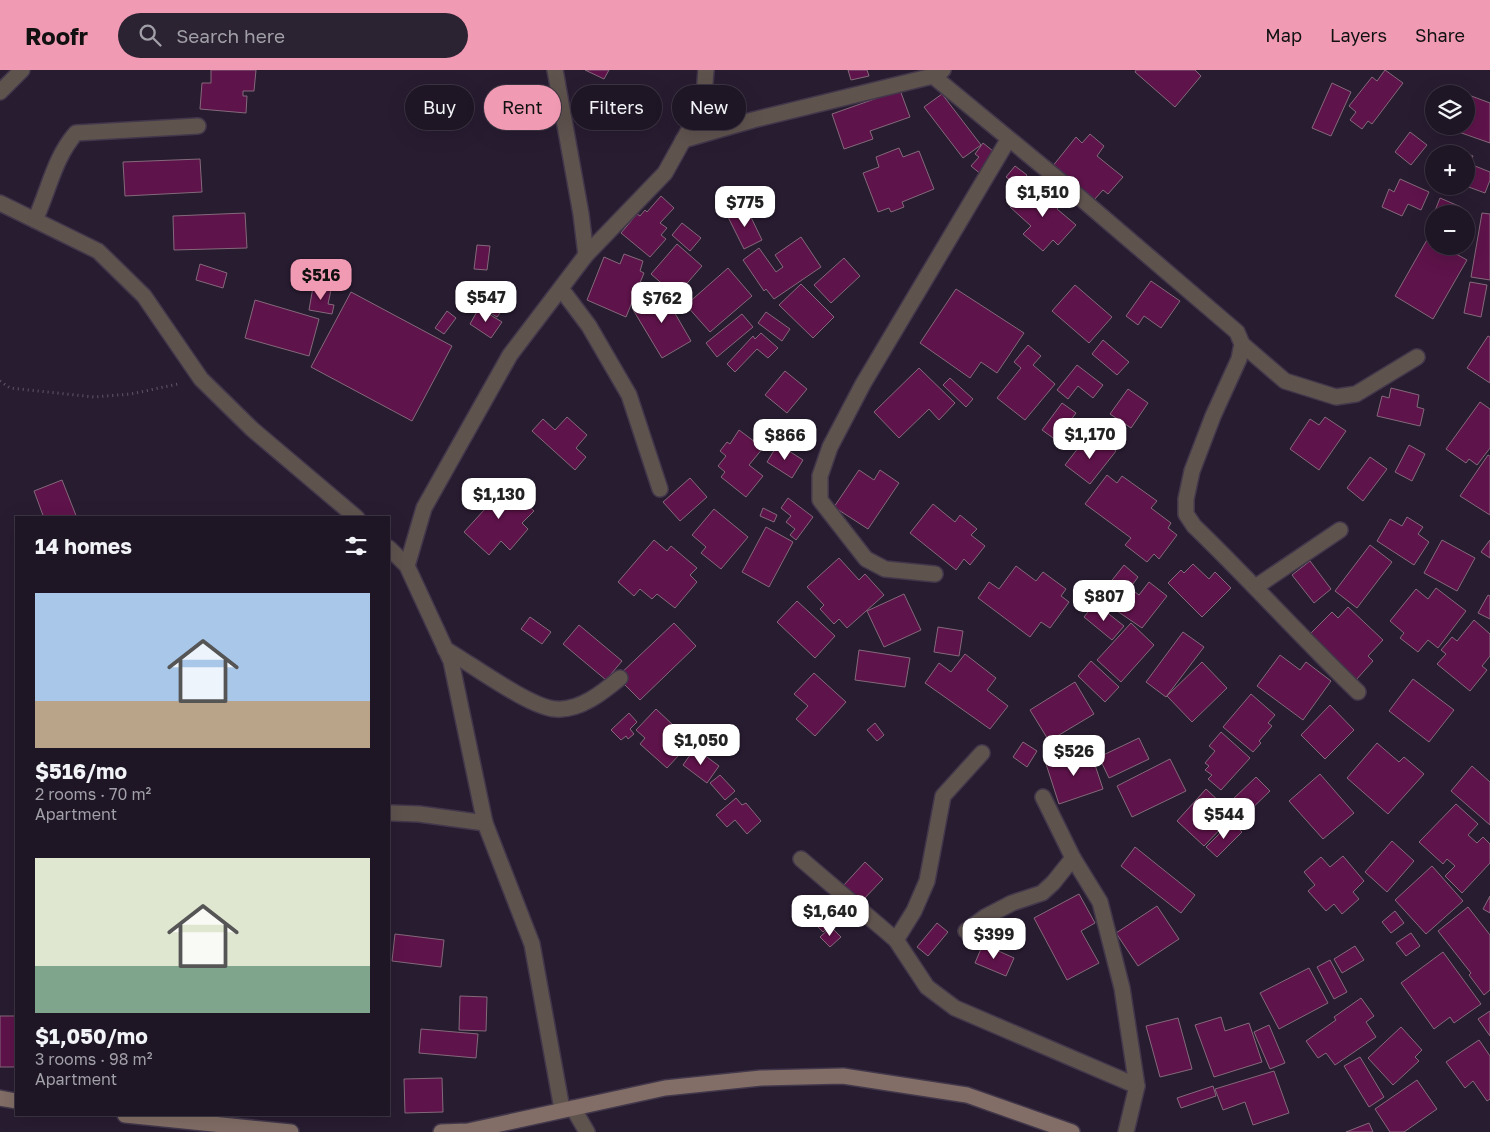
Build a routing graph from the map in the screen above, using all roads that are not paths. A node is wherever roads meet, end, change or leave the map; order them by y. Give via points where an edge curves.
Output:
1 (22, 70) edge
2 (555, 70) edge
3 (706, 70) edge
4 (938, 73) edge
5 (0, 92) edge
6 (198, 126) dead end
7 (683, 140) junction
8 (1008, 140) junction
9 (0, 203) edge
10 (35, 220) junction
11 (586, 255) junction
12 (562, 290) junction
13 (1242, 344) junction
14 (1417, 357) dead end
15 (660, 489) dead end
16 (355, 516) edge
17 (1340, 530) dead end
18 (390, 551) edge
19 (407, 566) junction
20 (935, 574) dead end
21 (1257, 586) junction
22 (446, 649) junction
23 (620, 678) dead end
24 (1358, 692) dead end
25 (982, 753) dead end
26 (1043, 797) dead end
27 (392, 813) dead end
28 (485, 823) junction
29 (1073, 858) junction
30 (801, 859) dead end
31 (966, 931) dead end
32 (896, 940) junction
33 (1137, 1086) junction
34 (0, 1098) edge
35 (15, 1101) edge
36 (567, 1108) junction
37 (135, 1116) edge
38 (473, 1131) edge
39 (291, 1132) edge
40 (441, 1132) edge
41 (587, 1132) edge
42 (1072, 1132) edge
43 (1126, 1132) edge

1 - 5 street
2 - 11 street
3 - 7 street via 704,95
4 - 7 street
4 - 8 street
6 - 10 street via 76,133 65,145 55,166
7 - 11 street via 665,173
8 - 13 street via 1207,305 1237,332
8 - 20 street via 864,384 830,447 820,476 820,500 866,559 885,569
9 - 10 street
10 - 16 street via 98,252 144,296 201,379 252,429
11 - 12 street
12 - 15 street via 589,326 630,394
12 - 19 street via 510,355 486,396 424,508
13 - 14 street via 1285,381 1336,397 1356,394
13 - 21 street via 1239,360 1192,471 1186,514 1194,526
17 - 21 street
18 - 19 street
19 - 22 street
21 - 24 street via 1301,637
22 - 23 street via 524,698 556,709 582,704 600,695
22 - 28 street
25 - 32 street via 943,796 927,881
26 - 29 street
27 - 28 street
28 - 36 street via 532,944
29 - 31 street via 1042,893 1012,903
29 - 33 street via 1100,902 1122,988
30 - 32 street
32 - 33 street via 927,987 955,1008
33 - 43 street
34 - 35 street
36 - 38 street
36 - 41 street
36 - 42 street via 665,1088 761,1078 843,1076 967,1095
37 - 39 street
38 - 40 street

